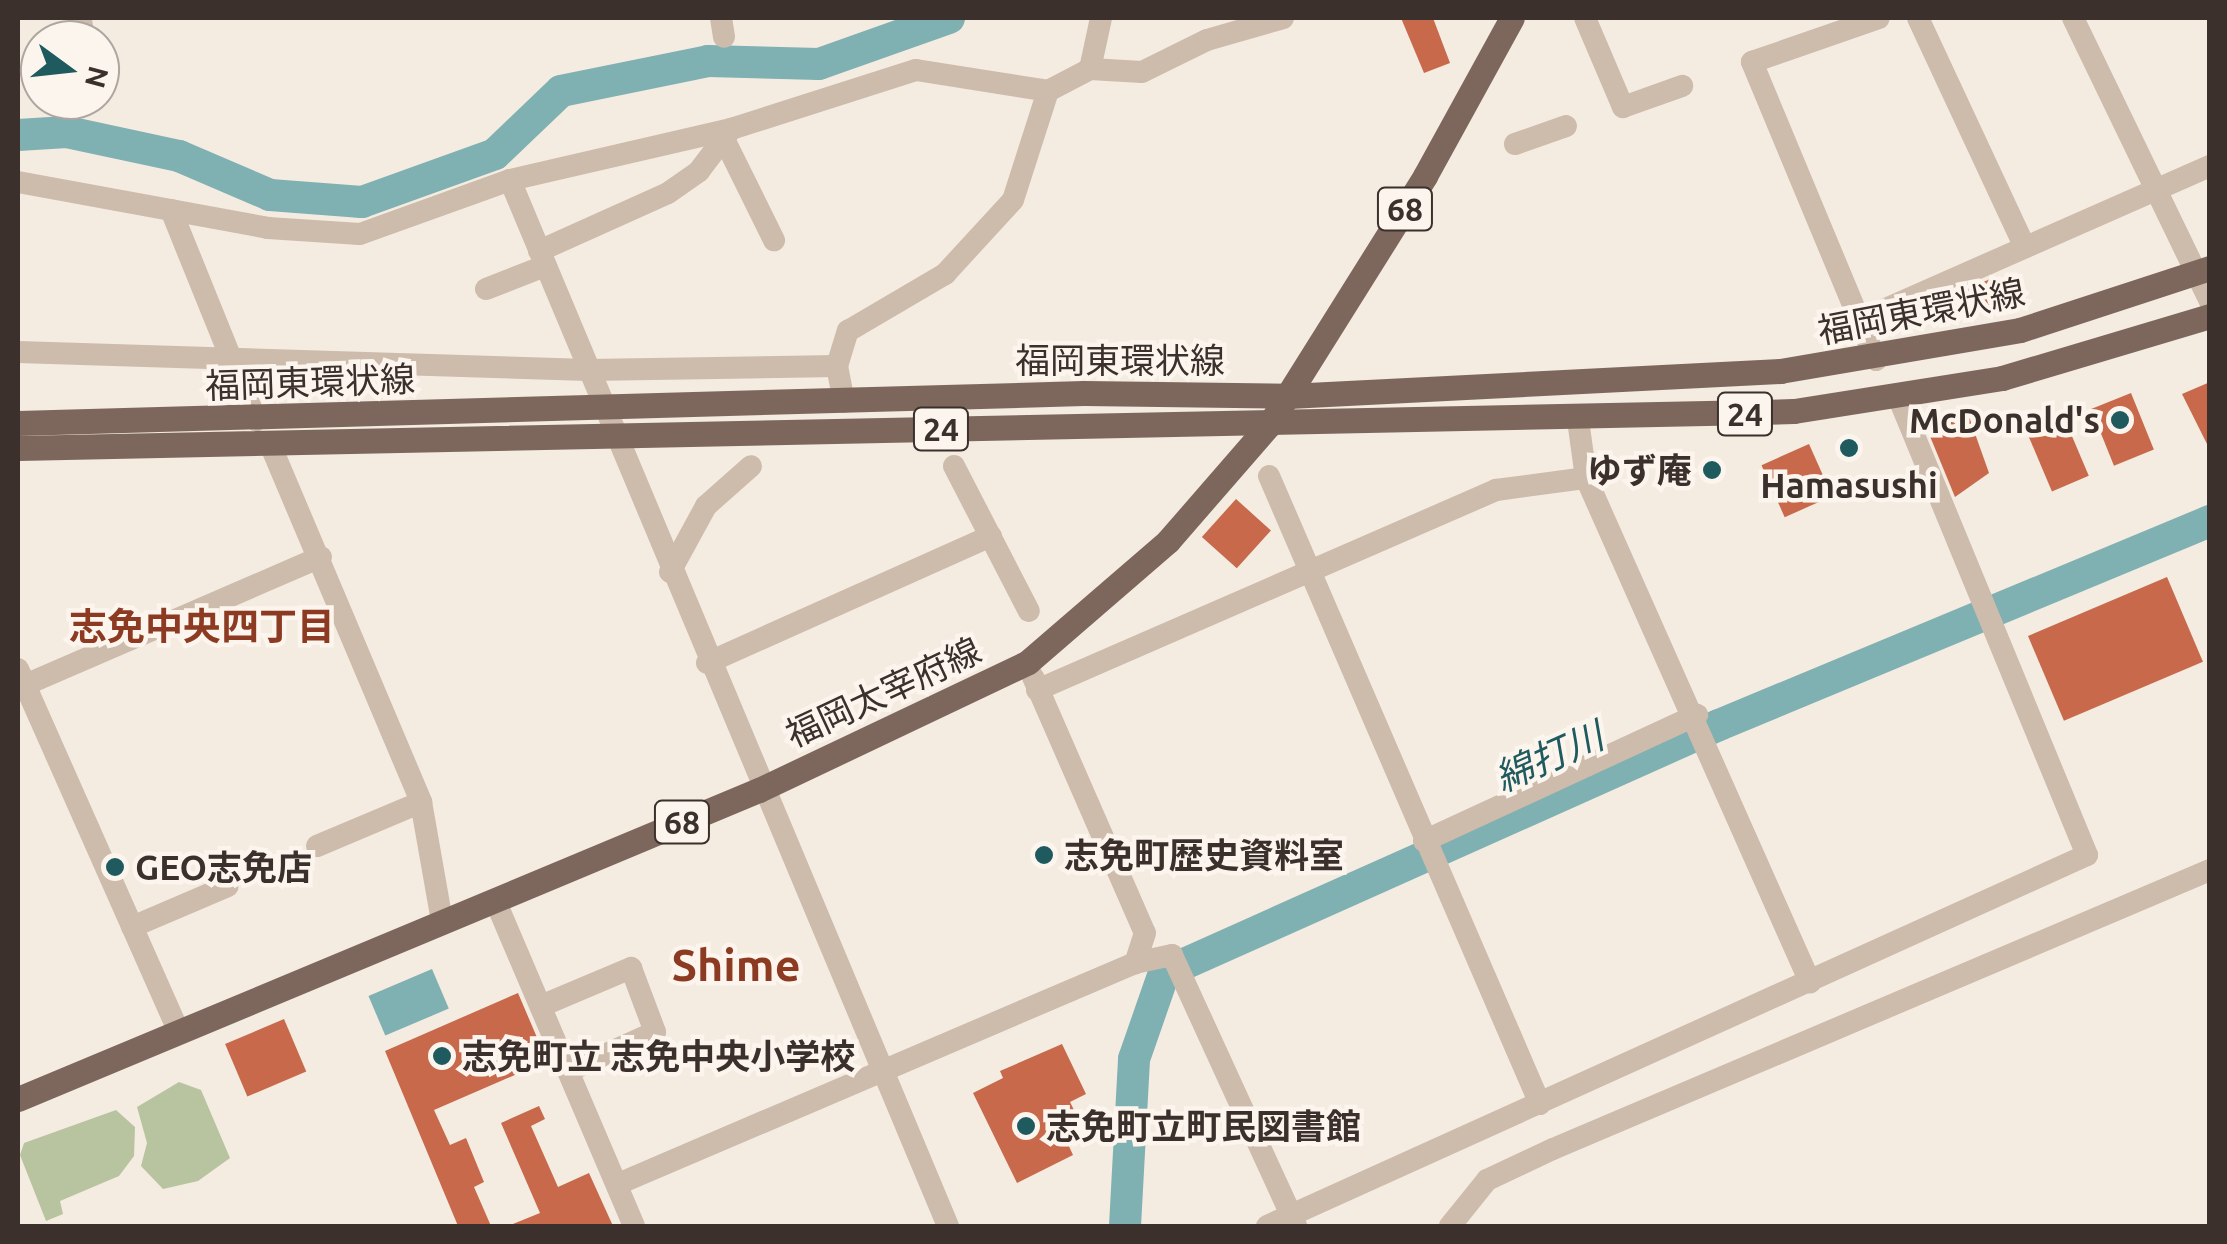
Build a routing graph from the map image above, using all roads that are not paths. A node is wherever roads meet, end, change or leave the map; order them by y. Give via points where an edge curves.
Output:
1 (1101, 18) edge
2 (1282, 18) edge
3 (1512, 18) edge
4 (1585, 18) edge
5 (1879, 18) edge
6 (1918, 18) edge
7 (2073, 18) edge
8 (1090, 70) junction
9 (1682, 86) dead end
10 (1048, 91) junction
11 (1566, 126) dead end
12 (728, 134) junction
13 (1515, 144) dead end
14 (2210, 166) edge
15 (1450, 167) dead end
16 (1425, 176) junction
17 (510, 180) junction
18 (18, 182) edge
19 (2156, 190) junction
20 (171, 210) junction
21 (774, 240) dead end
22 (2025, 247) junction
23 (542, 258) junction
24 (2203, 270) edge
25 (486, 289) dead end
26 (2210, 301) edge
27 (2210, 316) edge
28 (1856, 322) junction
29 (18, 352) edge
30 (1876, 360) junction
31 (232, 363) junction
32 (836, 366) junction
33 (588, 370) junction
34 (1288, 396) junction
35 (1899, 400) junction
36 (844, 402) junction
37 (603, 408) junction
38 (256, 420) junction
39 (1578, 420) junction
40 (18, 423) edge
41 (1269, 424) junction
42 (613, 434) junction
43 (270, 444) junction
44 (18, 448) edge
45 (750, 466) dead end
46 (954, 466) dead end
47 (1269, 476) dead end
48 (1586, 478) junction
49 (991, 536) junction
50 (321, 556) junction
51 (1305, 568) junction
52 (670, 572) junction
53 (1029, 610) dead end
54 (1028, 662) junction
55 (707, 663) junction
56 (20, 681) edge
57 (1037, 690) junction
58 (1697, 715) junction
59 (759, 790) junction
60 (421, 802) junction
61 (1424, 840) junction
62 (317, 846) dead end
63 (2210, 870) edge
64 (228, 886) dead end
65 (495, 900) junction
66 (442, 921) junction
67 (132, 927) junction
68 (1135, 963) junction
69 (1810, 982) junction
70 (541, 1006) junction
71 (179, 1033) junction
72 (569, 1071) junction
73 (882, 1072) junction
74 (18, 1099) edge
75 (1540, 1104) junction
76 (618, 1184) junction
77 (1293, 1221) edge
78 (634, 1226) edge
79 (948, 1226) edge
80 (1267, 1226) edge
81 (1450, 1226) edge

1 - 8 street
2 - 8 street via 1207,40 1142,72
3 - 16 main road, 福岡太宰府線 / 68
4 - 9 street via 1623,106
5 - 28 street via 1752,62
6 - 22 street
7 - 19 street
8 - 10 street
10 - 12 street via 916,70
10 - 32 street via 1013,200 945,274 848,331
11 - 13 street
12 - 17 street
12 - 21 street
12 - 23 street via 700,171 668,193
14 - 19 street
15 - 16 street
16 - 34 main road, 福岡太宰府線 / 68
17 - 20 street via 360,234 328,237
17 - 23 street
18 - 20 street
19 - 22 street
19 - 24 street
20 - 31 street
22 - 28 street
23 - 25 street
23 - 33 street
24 - 26 street
24 - 30 main road, 福岡東環状線 / 24 via 2020,330
27 - 35 main road, 福岡東環状線 / 24
28 - 30 street
29 - 31 street
30 - 34 main road, 福岡東環状線 / 24
31 - 33 street
31 - 38 street
32 - 33 street
32 - 36 street
33 - 37 street
34 - 36 main road, 福岡東環状線 / 24
34 - 41 main road, 福岡太宰府線 / 68
35 - 39 main road, 福岡東環状線 / 24
35 - 69 street via 2087,856
36 - 37 main road, 福岡東環状線 / 24
37 - 38 main road, 福岡東環状線 / 24
37 - 42 street
38 - 40 main road, 福岡東環状線 / 24
39 - 41 main road, 福岡東環状線 / 24
39 - 48 street
41 - 42 main road, 福岡東環状線 / 24
41 - 54 main road, 福岡太宰府線 / 68 via 1168,541
42 - 43 main road, 福岡東環状線 / 24
42 - 52 street
43 - 44 main road, 福岡東環状線 / 24
43 - 50 street
45 - 52 street via 706,506
46 - 49 street
47 - 51 street
48 - 51 street via 1496,490
48 - 58 street
49 - 53 street
49 - 55 street
50 - 56 street
50 - 60 street
51 - 57 street
51 - 61 street
52 - 55 street
54 - 57 street
54 - 59 main road, 福岡太宰府線 / 68
55 - 59 street
56 - 67 street
57 - 68 street via 1145,932
58 - 61 street
58 - 69 street
59 - 65 main road, 福岡太宰府線 / 68
59 - 73 street
60 - 62 street
60 - 66 street
61 - 75 street
63 - 81 street via 1553,1149 1487,1180
64 - 67 street
65 - 66 main road, 福岡太宰府線 / 68
65 - 70 street
66 - 71 main road, 福岡太宰府線 / 68
67 - 71 street
68 - 73 street
68 - 77 street via 1172,955
69 - 75 street
70 - 72 street
70 - 72 street via 631,968 655,1032
71 - 74 main road, 福岡太宰府線 / 68
72 - 76 street
73 - 76 street
73 - 79 street
75 - 77 street
76 - 78 street
77 - 80 street

